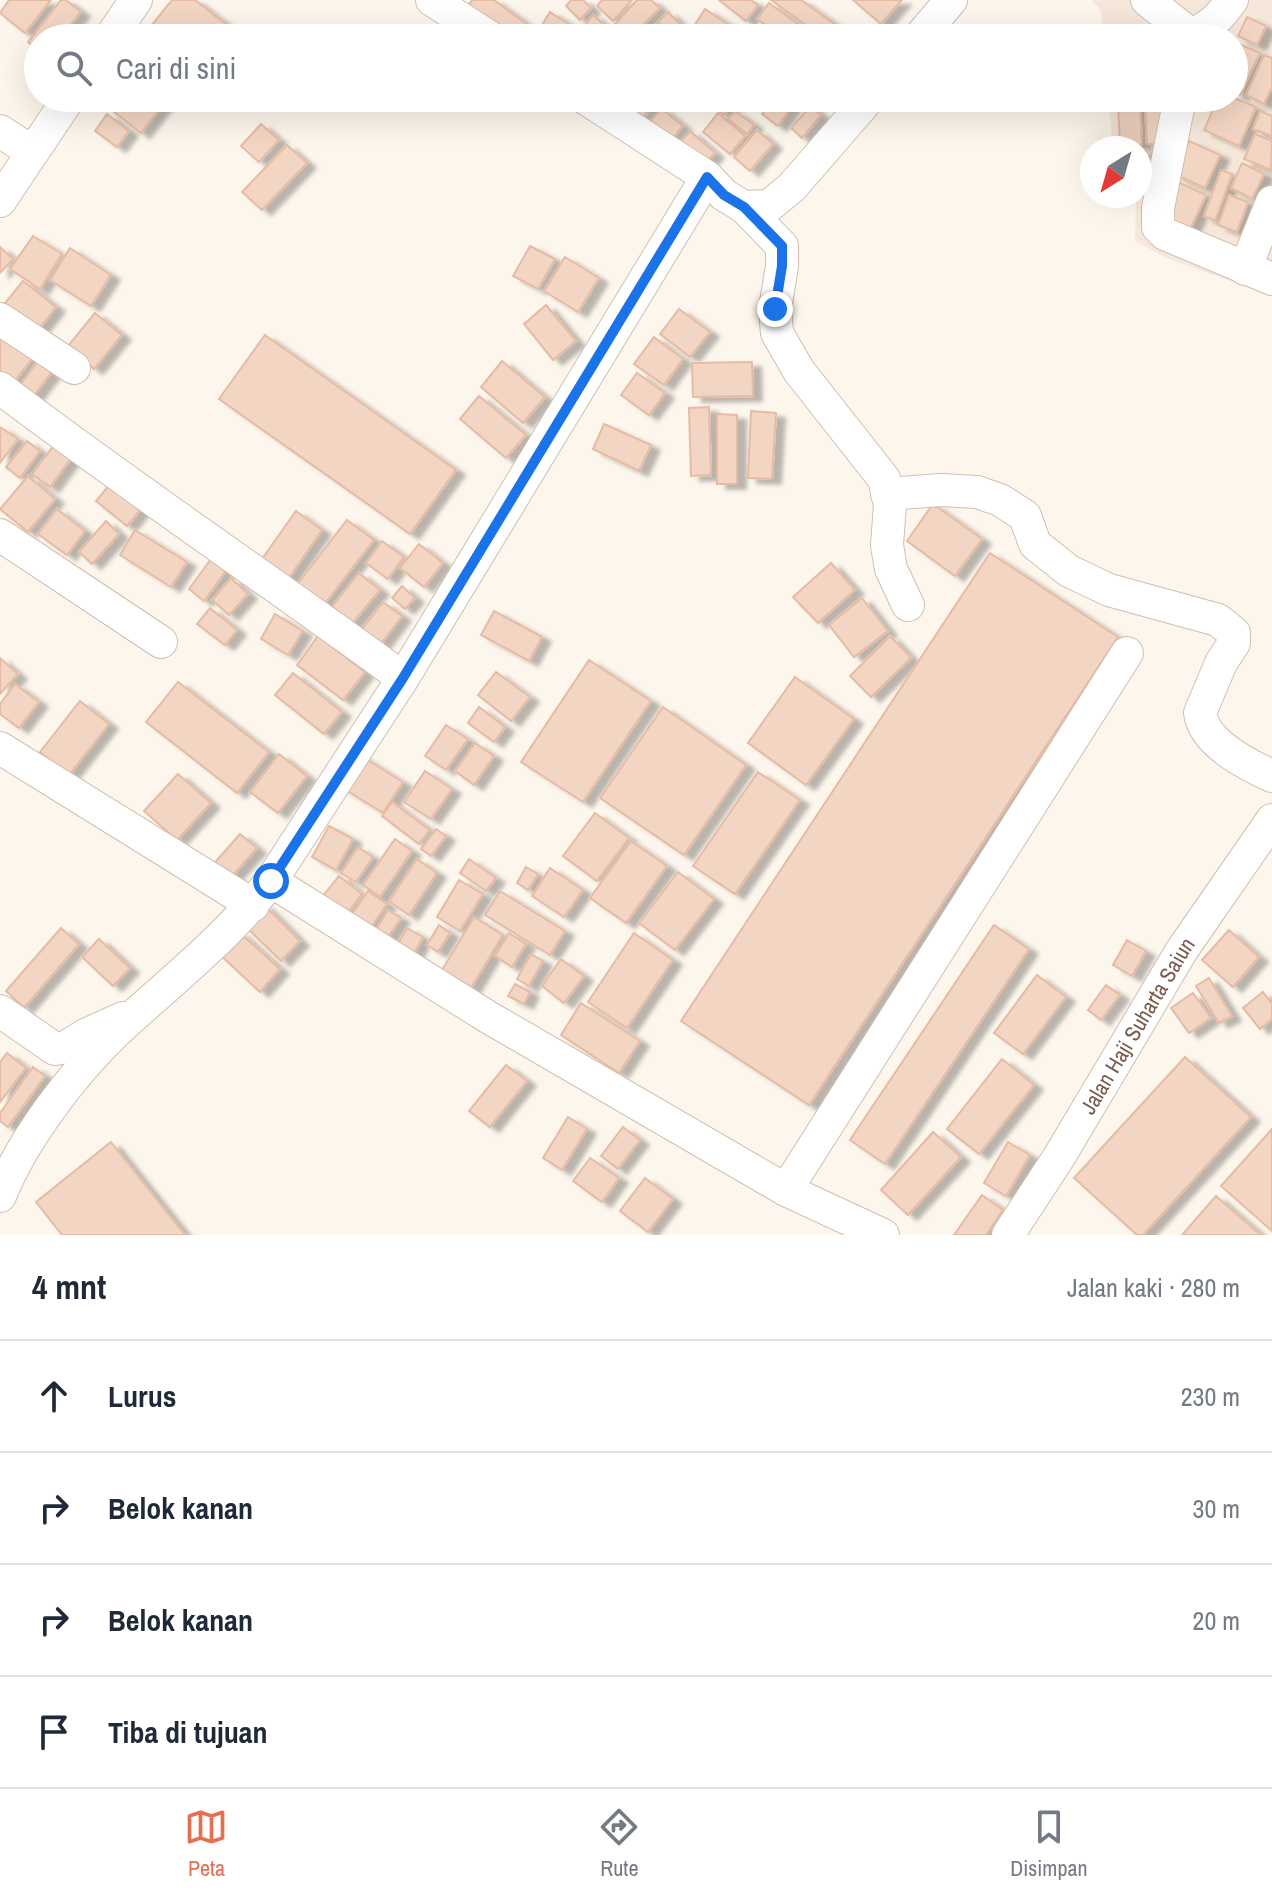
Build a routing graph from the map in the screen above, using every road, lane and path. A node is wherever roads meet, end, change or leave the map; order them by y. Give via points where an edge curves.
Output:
1 (432, 0) edge
2 (951, 0) edge
3 (1147, 0) edge
4 (1232, 0) edge
5 (130, 3) edge
6 (118, 24) edge
7 (469, 24) edge
8 (931, 24) edge
9 (1175, 24) edge
10 (1211, 24) edge
11 (59, 112) edge
12 (607, 112) edge
13 (857, 112) edge
14 (1177, 112) edge
15 (0, 131) edge
16 (32, 152) junction
17 (707, 177) junction
18 (0, 201) edge
19 (1272, 202) edge
20 (744, 207) junction
21 (1259, 274) edge
22 (0, 319) edge
23 (74, 368) dead end
24 (0, 388) edge
25 (887, 494) junction
26 (0, 535) edge
27 (908, 605) dead end
28 (161, 642) dead end
29 (1127, 653) dead end
30 (403, 678) junction
31 (0, 748) edge
32 (1272, 776) edge
33 (1272, 820) edge
34 (262, 893) junction
35 (0, 1011) edge
36 (138, 1013) junction
37 (786, 1190) junction
38 (0, 1196) edge
39 (883, 1235) edge
40 (1008, 1235) edge

1 - 7 street
2 - 8 street
3 - 9 street
4 - 10 street
5 - 6 street
11 - 16 street
12 - 17 street
13 - 20 street via 792,187 769,206
14 - 21 street via 1158,227
15 - 16 street
16 - 18 street
17 - 20 street
17 - 30 street
19 - 21 street
20 - 25 street via 782,246 777,333 799,371 877,467
22 - 23 street
24 - 30 street
25 - 27 street via 891,569
25 - 32 street via 941,490 977,492 1000,500 1025,516 1035,544 1069,571 1109,590 1218,620 1235,640 1200,713 1201,722 1222,745
26 - 28 street
29 - 37 street
30 - 34 street
31 - 34 street
33 - 40 street, Jalan Haji Suharta Saiun via 1182,950
34 - 36 street via 207,952
34 - 37 street
35 - 36 street via 55,1049
36 - 38 street via 39,1124
37 - 39 street

